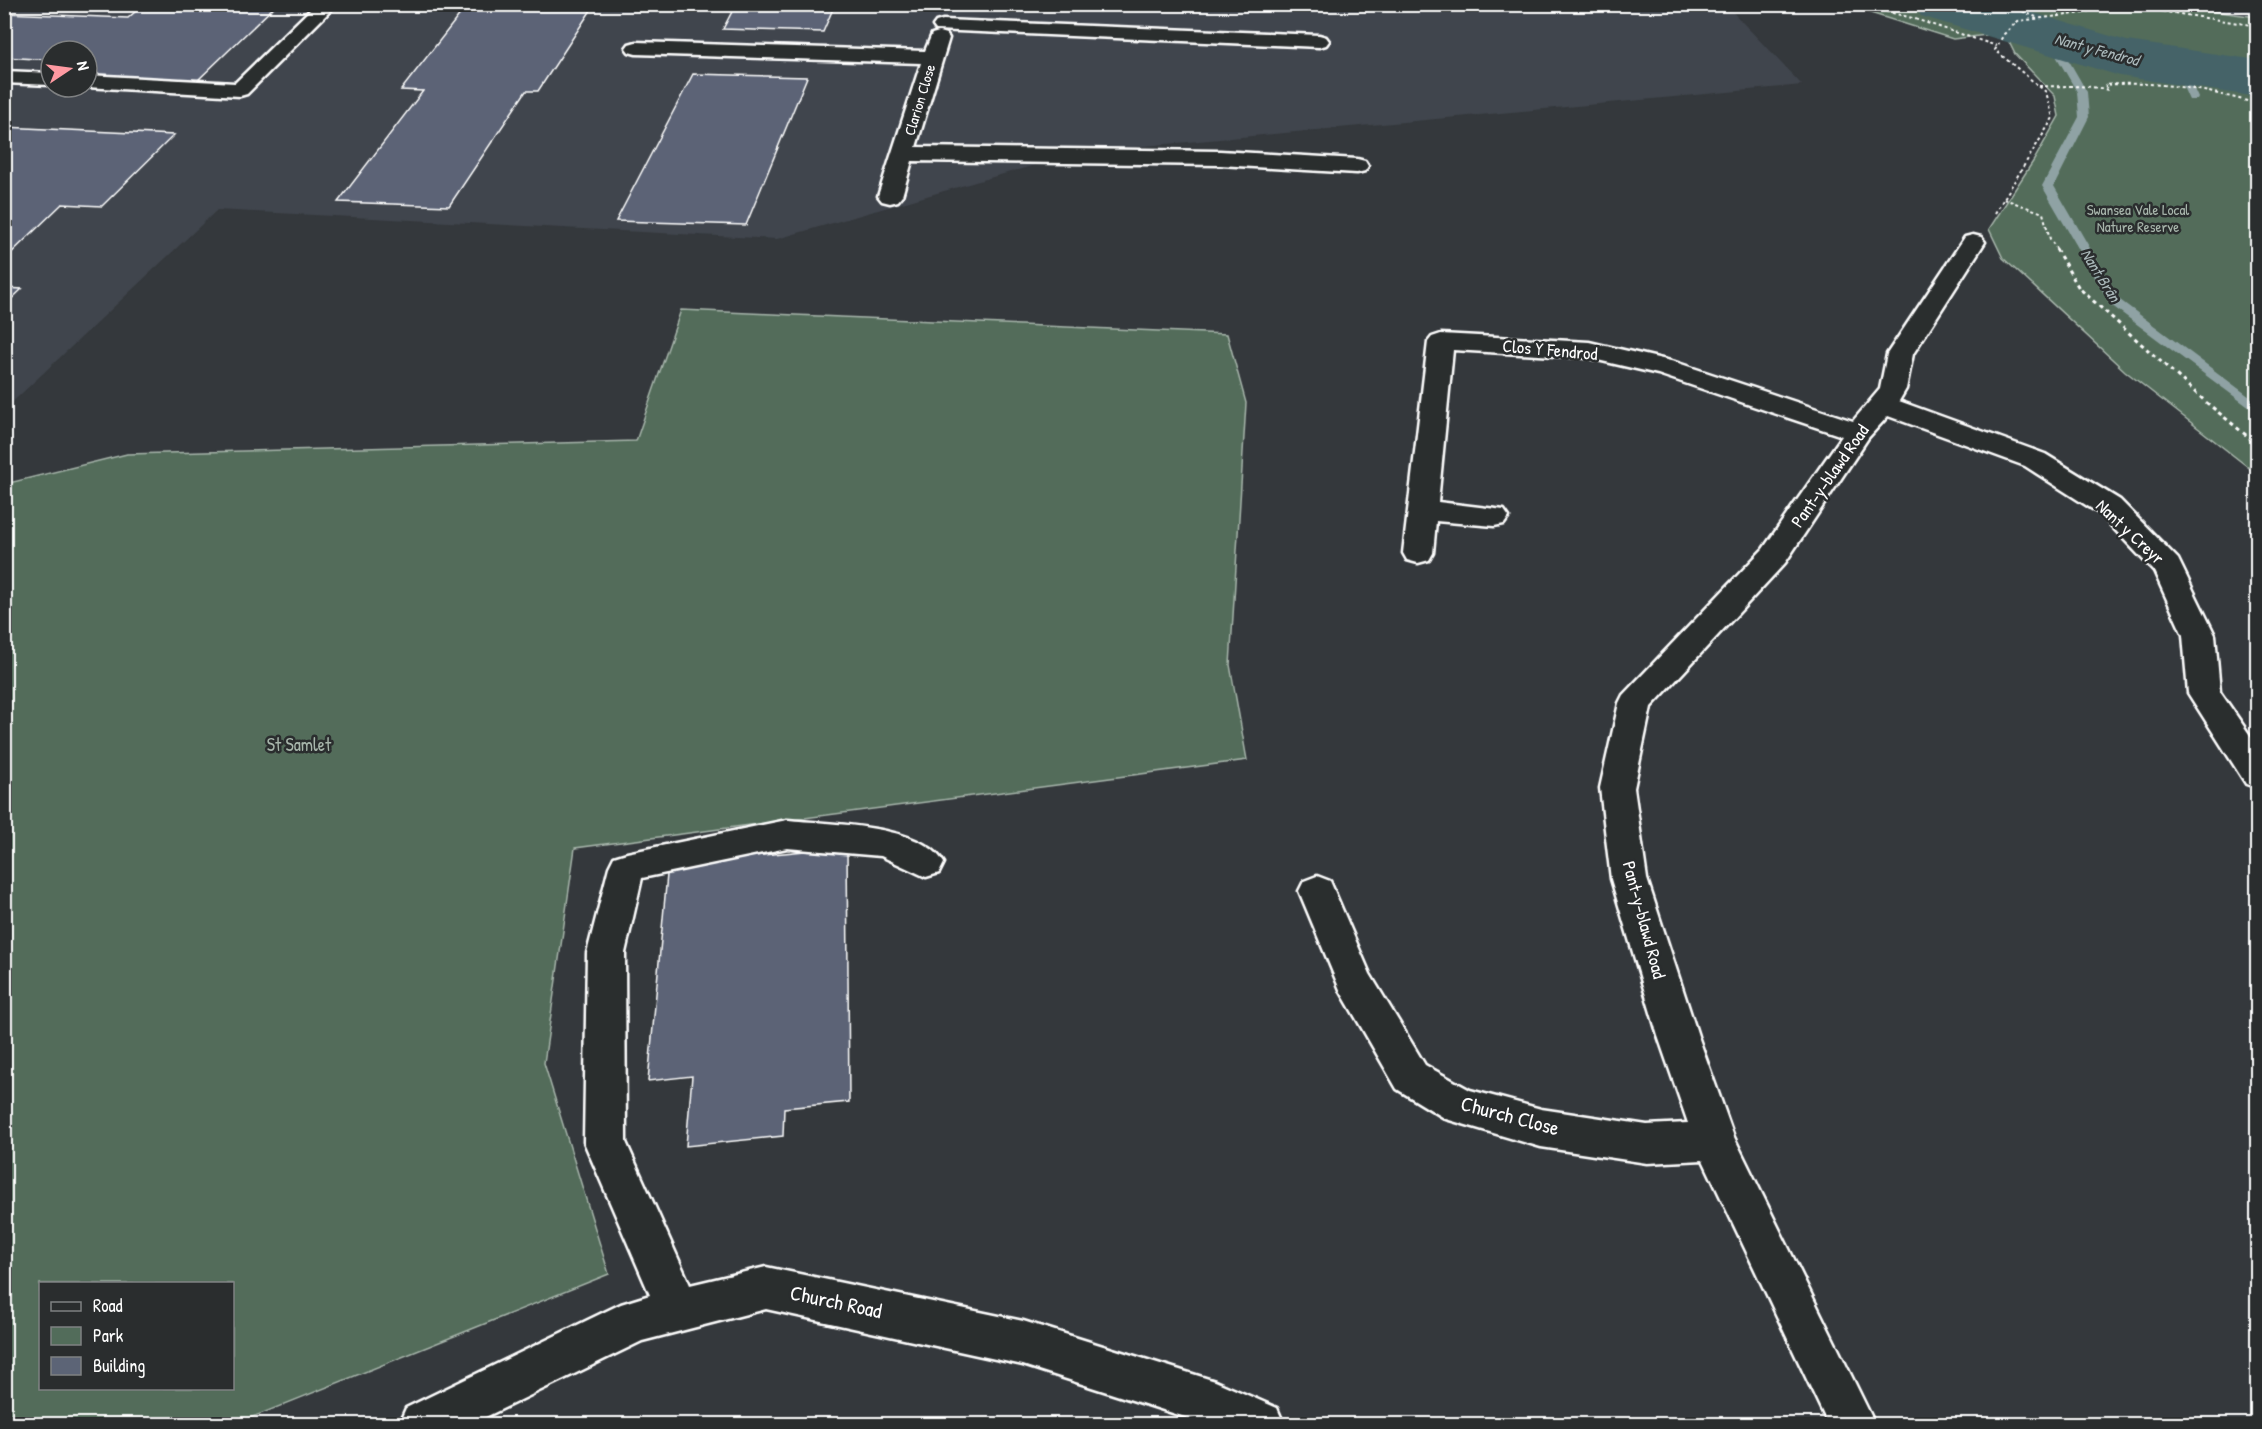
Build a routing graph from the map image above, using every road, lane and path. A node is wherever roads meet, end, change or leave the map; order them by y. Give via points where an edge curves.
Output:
1 (328, 4) edge
2 (950, 4) edge
3 (1857, 4) edge
4 (2006, 4) edge
5 (2108, 4) edge
6 (2115, 4) edge
7 (2037, 17) junction
8 (943, 26) junction
9 (2258, 26) edge
10 (1319, 41) dead end
11 (1997, 45) junction
12 (636, 48) dead end
13 (933, 57) junction
14 (4, 77) edge
15 (39, 79) edge
16 (99, 82) edge
17 (2039, 86) junction
18 (2258, 104) edge
19 (903, 154) junction
20 (1357, 166) dead end
21 (890, 196) dead end
22 (2004, 200) junction
23 (1973, 242) joint
24 (1883, 405) junction
25 (1858, 432) junction
26 (2258, 445) edge
27 (1422, 510) junction
28 (1494, 517) dead end
29 (1418, 553) dead end
30 (2258, 775) edge
31 (926, 862) dead end
32 (1317, 891) dead end
33 (1715, 1141) junction
34 (679, 1310) junction
35 (422, 1425) edge
36 (1261, 1425) edge
37 (1852, 1425) edge

1 - 16 street via 240,90
2 - 8 street, Clarion Close
3 - 11 path
4 - 7 path
5 - 7 path via 2084,13
6 - 9 path
7 - 11 path via 2018,21
8 - 10 street
8 - 13 street, Clarion Close
11 - 17 path via 1995,50
12 - 13 street
13 - 19 street, Clarion Close
14 - 15 street
17 - 18 path via 2094,86 2108,90 2105,85 2153,82 2198,87
17 - 22 path via 2046,92 2053,118
19 - 20 street via 1220,158
19 - 21 street, Clarion Close
22 - 23 path
22 - 26 path via 2043,213 2050,239 2079,288
23 - 24 street, Pant-y-blawd Road via 1900,354 1893,389
24 - 25 street, Pant-y-blawd Road
24 - 30 street, Nant y Creyr via 2035,460 2110,507 2167,566 2199,635 2204,693
25 - 27 street, Clos Y Fendrod via 1665,368 1589,350 1441,342
25 - 33 street, Pant-y-blawd Road via 1774,556 1635,703 1617,788 1629,879
27 - 28 street
27 - 29 street, Clos Y Fendrod
31 - 34 street via 886,843 788,834 627,867 606,953 605,1142
32 - 33 street, Church Close via 1354,981 1411,1077 1460,1106 1541,1128 1647,1144
33 - 37 street, Pant-y-blawd Road
34 - 35 street, Church Road via 637,1320
34 - 36 street, Church Road via 766,1288 1023,1342 1215,1404

